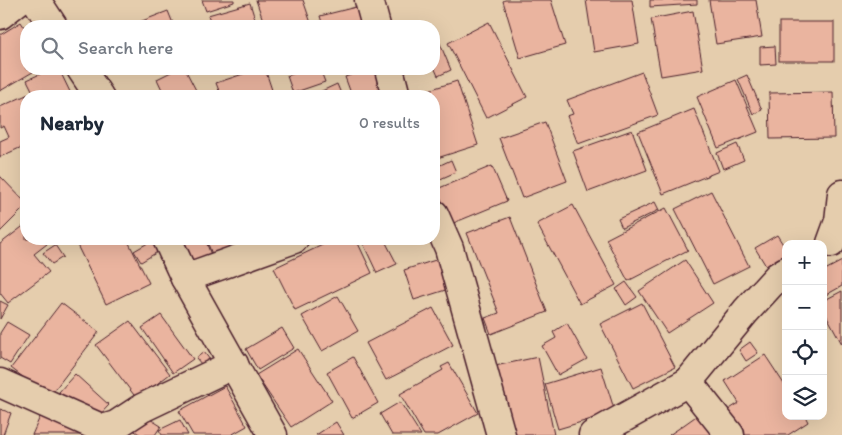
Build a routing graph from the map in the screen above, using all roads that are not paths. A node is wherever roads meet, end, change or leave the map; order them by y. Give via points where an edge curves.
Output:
1 (19, 0) edge
2 (36, 0) edge
3 (369, 0) edge
4 (0, 15) edge
5 (49, 20) edge
6 (374, 20) edge
7 (85, 75) edge
8 (391, 75) edge
9 (95, 90) edge
10 (394, 90) edge
11 (842, 194) edge
12 (440, 228) edge
13 (170, 245) edge
14 (277, 245) edge
15 (832, 245) edge
16 (782, 274) edge
17 (184, 278) junction
18 (234, 364) junction
19 (688, 382) junction
20 (0, 383) edge
21 (273, 435) edge
22 (501, 435) edge
23 (593, 435) edge
24 (730, 435) edge

1 - 4 street
2 - 5 street
3 - 6 street
7 - 9 street
8 - 10 street
11 - 15 street
12 - 22 street via 449,248
13 - 17 street
14 - 17 street
16 - 19 street via 746,311
17 - 18 street
18 - 20 street via 103,429
18 - 21 street
19 - 23 street
19 - 24 street

